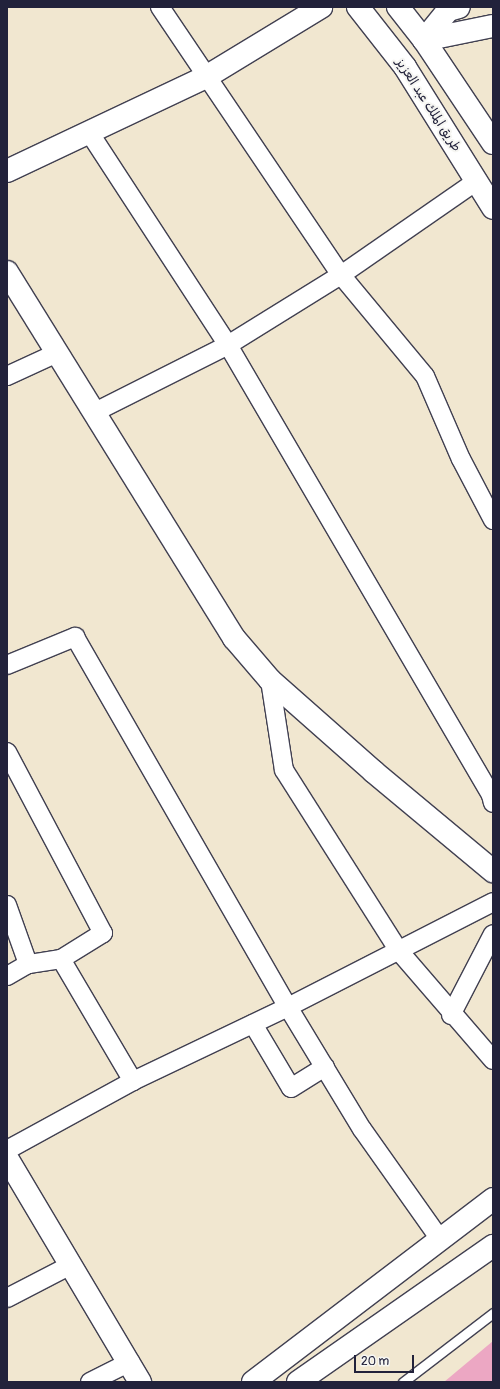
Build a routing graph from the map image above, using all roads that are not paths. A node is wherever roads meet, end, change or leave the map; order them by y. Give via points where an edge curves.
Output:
1 (160, 7) edge
2 (321, 7) edge
3 (358, 7) edge
4 (398, 7) edge
5 (459, 7) edge
6 (493, 26) edge
7 (424, 40) junction
8 (206, 77) junction
9 (89, 132) junction
10 (493, 143) edge
11 (7, 171) edge
12 (477, 180) junction
13 (493, 208) edge
14 (7, 272) edge
15 (341, 275) junction
16 (228, 345) junction
17 (57, 353) junction
18 (7, 376) edge
19 (93, 412) junction
20 (493, 520) edge
21 (7, 665) edge
22 (270, 680) junction
23 (7, 752) edge
24 (493, 803) edge
25 (493, 871) edge
26 (493, 902) edge
27 (7, 905) edge
28 (493, 934) edge
29 (399, 951) junction
30 (61, 959) junction
31 (28, 964) junction
32 (7, 976) edge
33 (288, 1007) junction
34 (451, 1015) junction
35 (253, 1024) junction
36 (493, 1060) edge
37 (325, 1067) junction
38 (133, 1081) junction
39 (7, 1150) edge
40 (7, 1158) edge
41 (493, 1199) edge
42 (440, 1239) junction
43 (493, 1246) edge
44 (71, 1265) junction
45 (7, 1298) edge
46 (493, 1314) edge
47 (334, 1358) junction
48 (130, 1362) junction
49 (90, 1382) edge
50 (140, 1382) edge
51 (253, 1382) edge
52 (298, 1382) edge
53 (318, 1382) edge
54 (403, 1382) edge

1 - 8 street
2 - 8 main road
3 - 12 main road, طريق الملك عبد العزيز via 405,67
4 - 7 main road
5 - 7 main road via 448,10
6 - 7 main road
7 - 10 main road
8 - 9 main road
8 - 15 street
9 - 11 main road
9 - 16 street
12 - 13 main road, طريق الملك عبد العزيز
12 - 15 street
14 - 17 main road
15 - 16 street
15 - 20 street via 425,376 461,459
16 - 19 street
16 - 24 street via 491,795
17 - 18 street
17 - 19 main road
19 - 22 main road via 234,638
21 - 33 street via 75,637
22 - 25 main road via 374,772
22 - 29 street via 284,770
23 - 30 street via 103,933
26 - 29 street
27 - 31 street
28 - 34 street
29 - 33 street
29 - 34 street
30 - 31 street
30 - 38 street
31 - 32 street
33 - 35 street
33 - 37 street
34 - 36 street
35 - 37 street via 291,1088
35 - 38 street
37 - 42 street via 362,1129
38 - 39 street
40 - 44 main road
41 - 42 main road
42 - 51 main road
43 - 47 main road
44 - 45 street
44 - 48 main road
46 - 54 lane
47 - 52 main road
47 - 53 main road
48 - 49 street
48 - 50 main road

